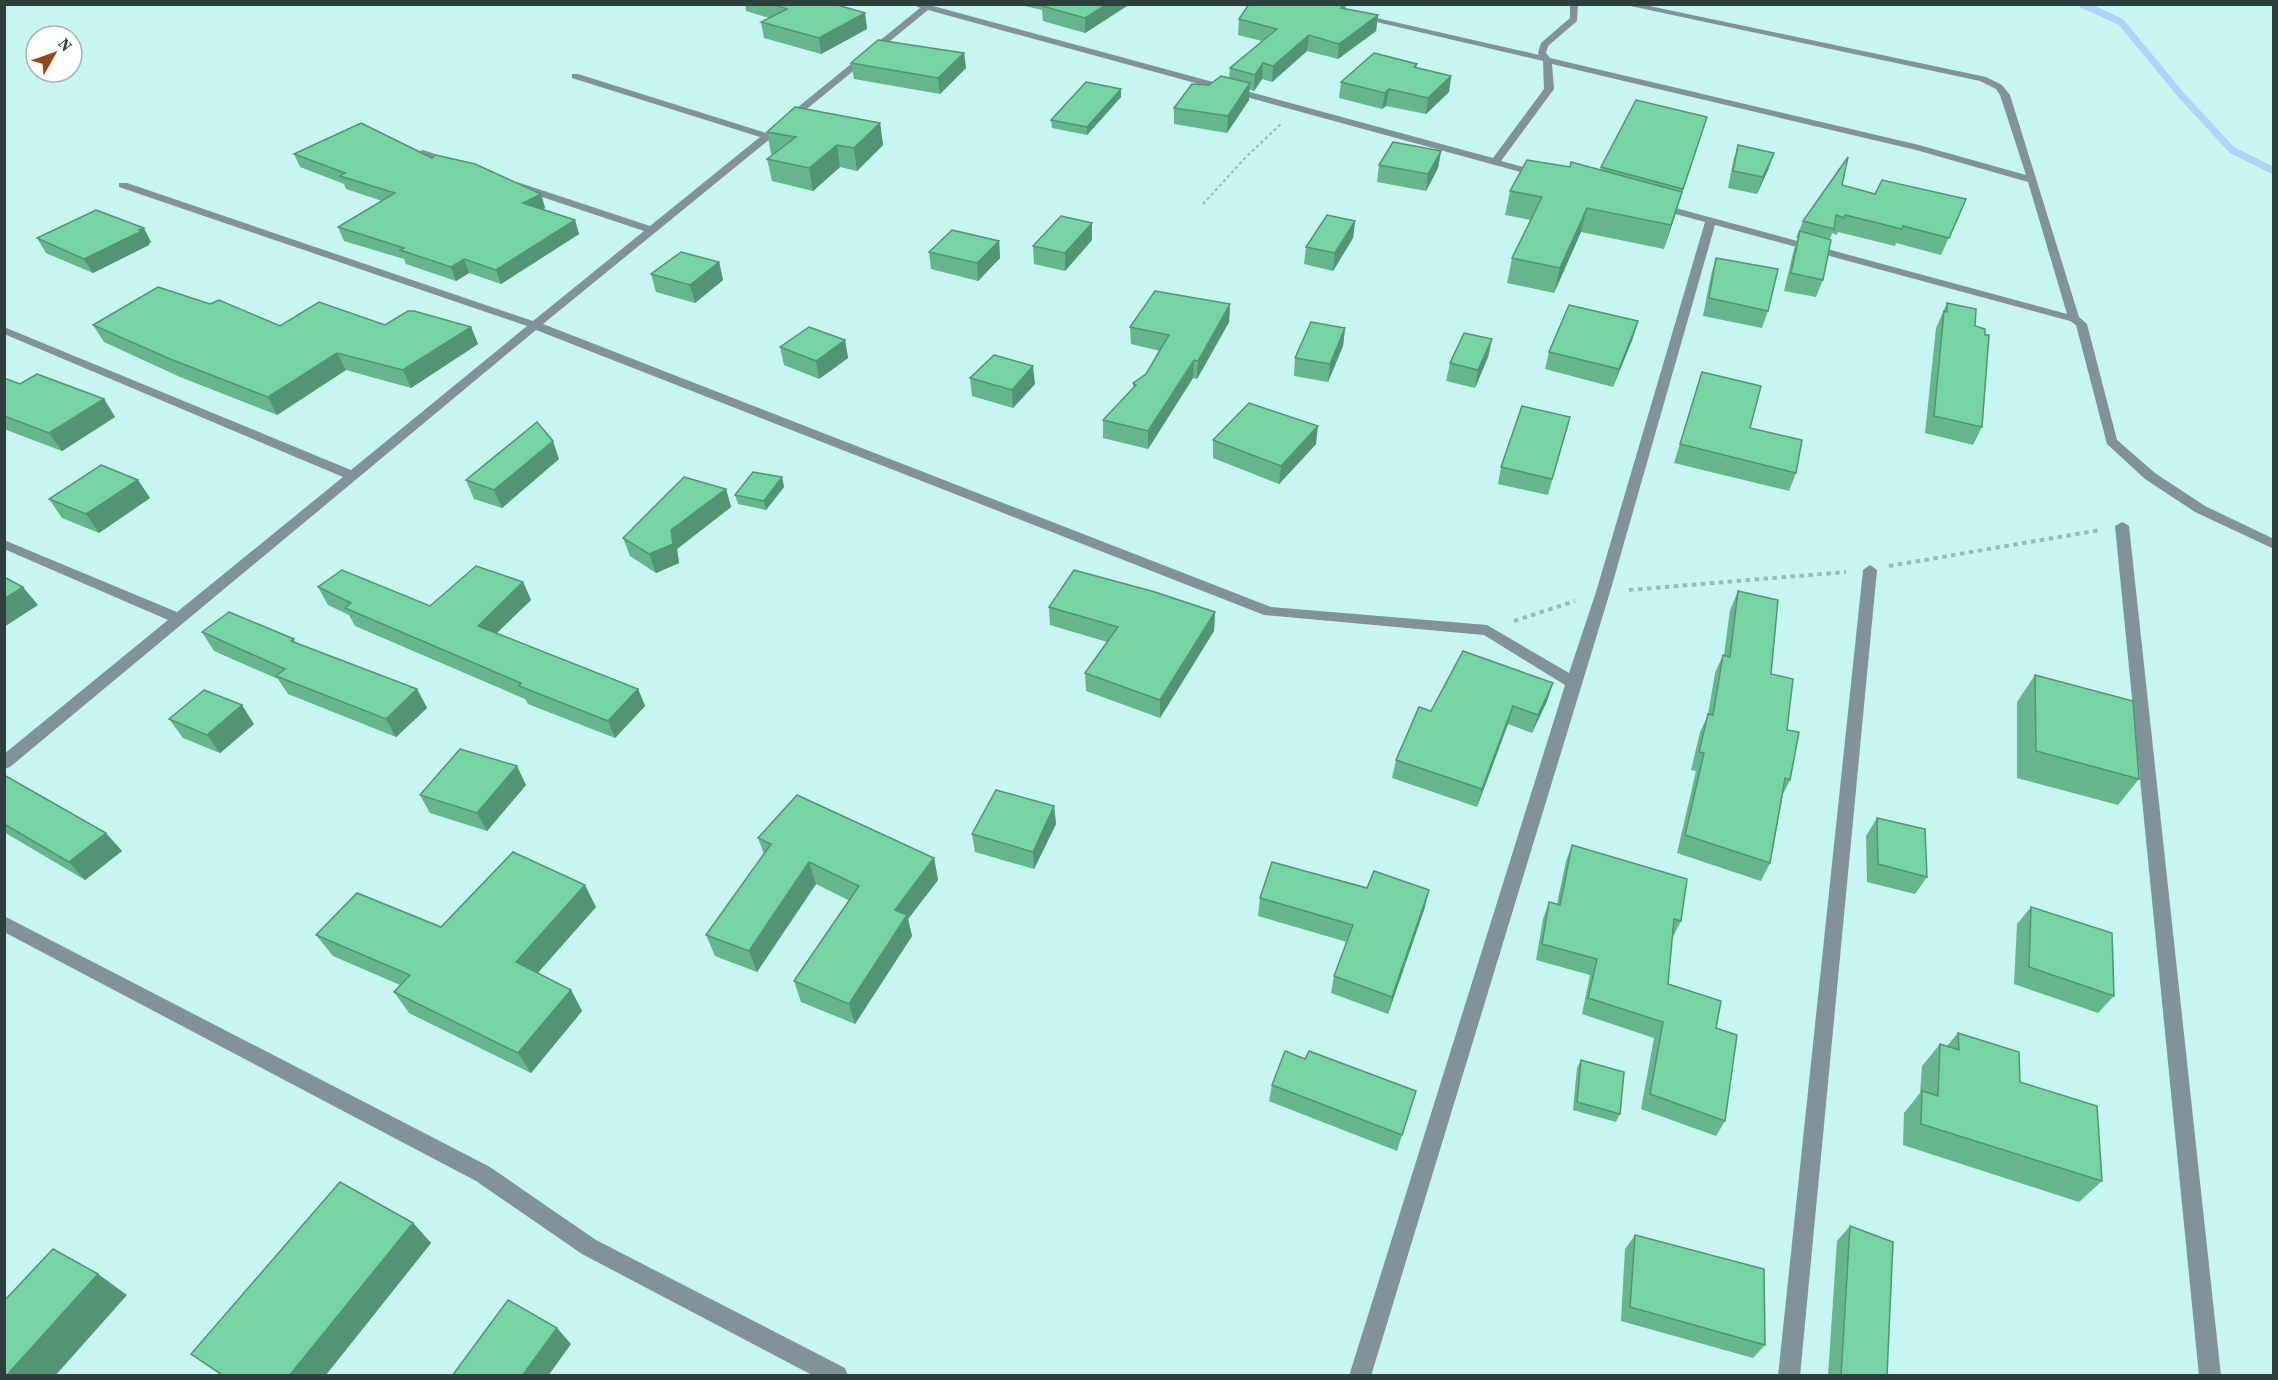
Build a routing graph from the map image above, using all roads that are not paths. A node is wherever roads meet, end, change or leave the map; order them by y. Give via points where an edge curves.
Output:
1 (1574, 4) edge
2 (1625, 4) edge
3 (924, 5) edge
4 (1346, 12) edge
5 (1547, 60) junction
6 (575, 76) dead end
7 (767, 136) junction
8 (423, 153) edge
9 (1495, 162) junction
10 (466, 168) edge
11 (1552, 177) edge
12 (499, 179) edge
13 (2031, 180) junction
14 (123, 184) dead end
15 (1643, 202) edge
16 (1712, 221) junction
17 (652, 230) junction
18 (2074, 319) junction
19 (535, 325) junction
20 (4, 330) edge
21 (353, 476) junction
22 (2122, 526) road end
23 (4, 544) edge
24 (2274, 545) edge
25 (1870, 570) road end
26 (179, 619) junction
27 (1573, 682) junction
28 (4, 763) edge
29 (4, 923) edge
30 (837, 1376) edge
31 (1360, 1376) edge
32 (1789, 1376) edge
33 (2210, 1376) edge

1 - 5 street via 1574,19 1544,45 1542,53
2 - 13 street via 1983,79 2005,95
3 - 7 street
3 - 9 street
4 - 5 street
5 - 9 street via 1549,88
5 - 13 street via 1919,148
6 - 7 street
7 - 17 street
8 - 10 street
9 - 11 street
12 - 17 street
13 - 18 street
14 - 19 street
15 - 16 street
16 - 18 street
16 - 27 street
17 - 19 street
18 - 24 street via 2081,324 2111,441 2150,476 2200,508
19 - 21 street
19 - 27 street via 1269,612 1486,630
20 - 21 street
21 - 26 street
22 - 33 street
23 - 26 street
25 - 32 street
26 - 28 street
27 - 31 street
29 - 30 street via 483,1174 589,1248

